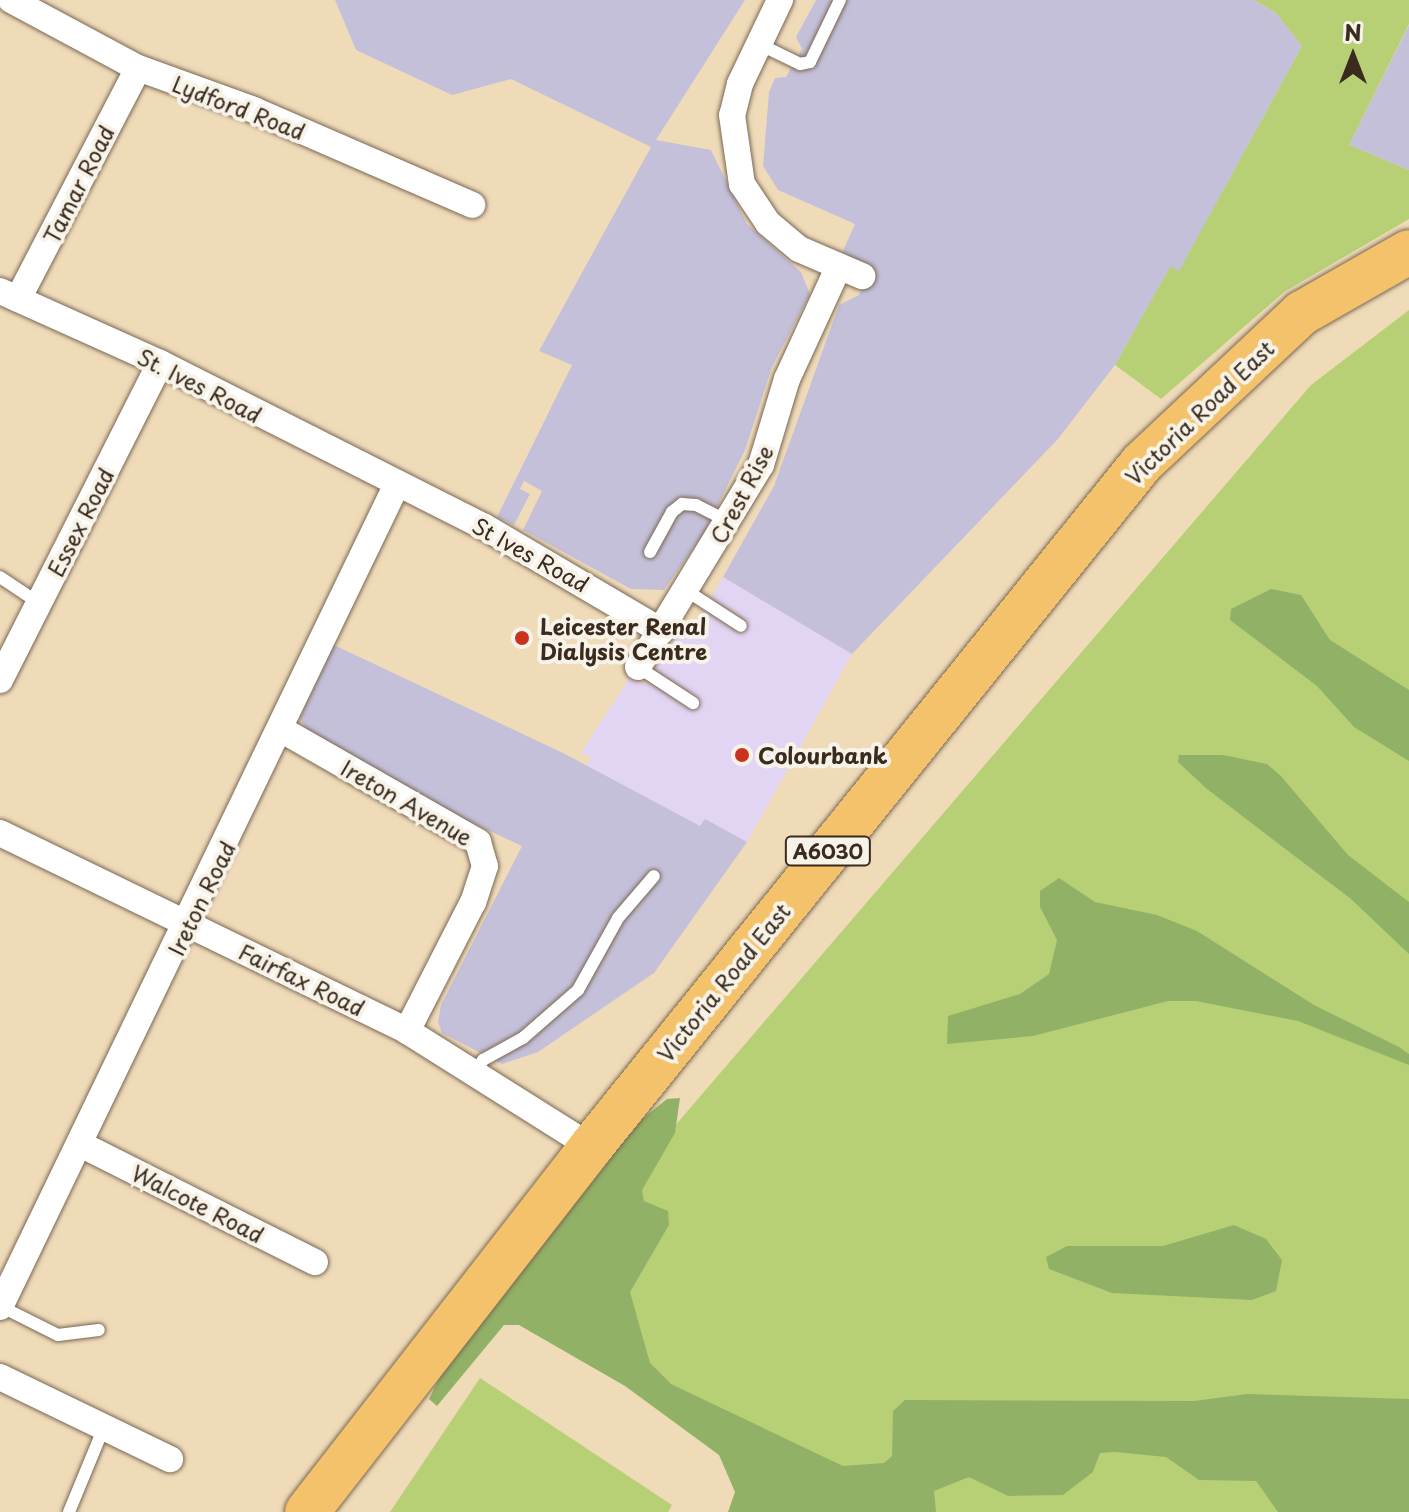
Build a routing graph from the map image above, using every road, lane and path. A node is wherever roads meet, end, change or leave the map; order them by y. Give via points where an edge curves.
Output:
1 (11, 0) edge
2 (780, 0) edge
3 (840, 0) edge
4 (759, 44) junction
5 (138, 68) junction
6 (472, 205) dead end
7 (1409, 252) edge
8 (9, 295) edge
9 (160, 363) junction
10 (396, 486) junction
11 (727, 521) junction
12 (650, 552) dead end
13 (0, 577) edge
14 (687, 591) junction
15 (39, 603) junction
16 (741, 626) dead end
17 (661, 631) junction
18 (638, 667) joint
19 (0, 680) edge
20 (693, 703) dead end
21 (282, 730) junction
22 (0, 833) edge
23 (654, 876) dead end
24 (189, 923) junction
25 (407, 1031) junction
26 (474, 1073) junction
27 (80, 1144) junction
28 (591, 1147) junction
29 (315, 1262) dead end
30 (0, 1306) edge
31 (99, 1330) dead end
32 (0, 1377) edge
33 (104, 1427) junction
34 (170, 1459) dead end
35 (69, 1512) edge
36 (307, 1512) edge

1 - 5 street, Lydford Road
2 - 4 street, Crest Rise
3 - 4 lane via 810,62 800,64
4 - 11 street, Crest Rise via 732,115 742,184 768,223 799,249 851,271 787,379 761,465
5 - 6 street, Lydford Road via 254,110
5 - 8 street, Tamar Road
7 - 28 highway, Victoria Road East / A6030 via 1302,313 1142,463
8 - 9 street, St. Ives Road
9 - 10 street, St. Ives Road
9 - 15 street, Essex Road
10 - 17 street, St Ives Road via 550,562
10 - 21 street, Ireton Road
11 - 12 lane via 696,505 682,504
11 - 14 street, Crest Rise
13 - 15 lane
14 - 16 lane
14 - 17 street, Crest Rise
15 - 19 street, Essex Road
17 - 18 street, Crest Rise
18 - 20 lane
21 - 24 street, Ireton Road
21 - 25 street, Ireton Avenue via 478,842 485,866 473,902
22 - 24 street, Fairfax Road
23 - 26 lane via 618,918 578,990 523,1038 483,1060
24 - 25 street, Fairfax Road
24 - 27 street, Ireton Road
25 - 26 street, Fairfax Road
26 - 28 street, Fairfax Road
27 - 29 street, Walcote Road
27 - 30 street, Ireton Road
28 - 36 highway, Victoria Road East / A6030
30 - 31 lane via 58,1335
32 - 33 street
33 - 34 street
33 - 35 lane

